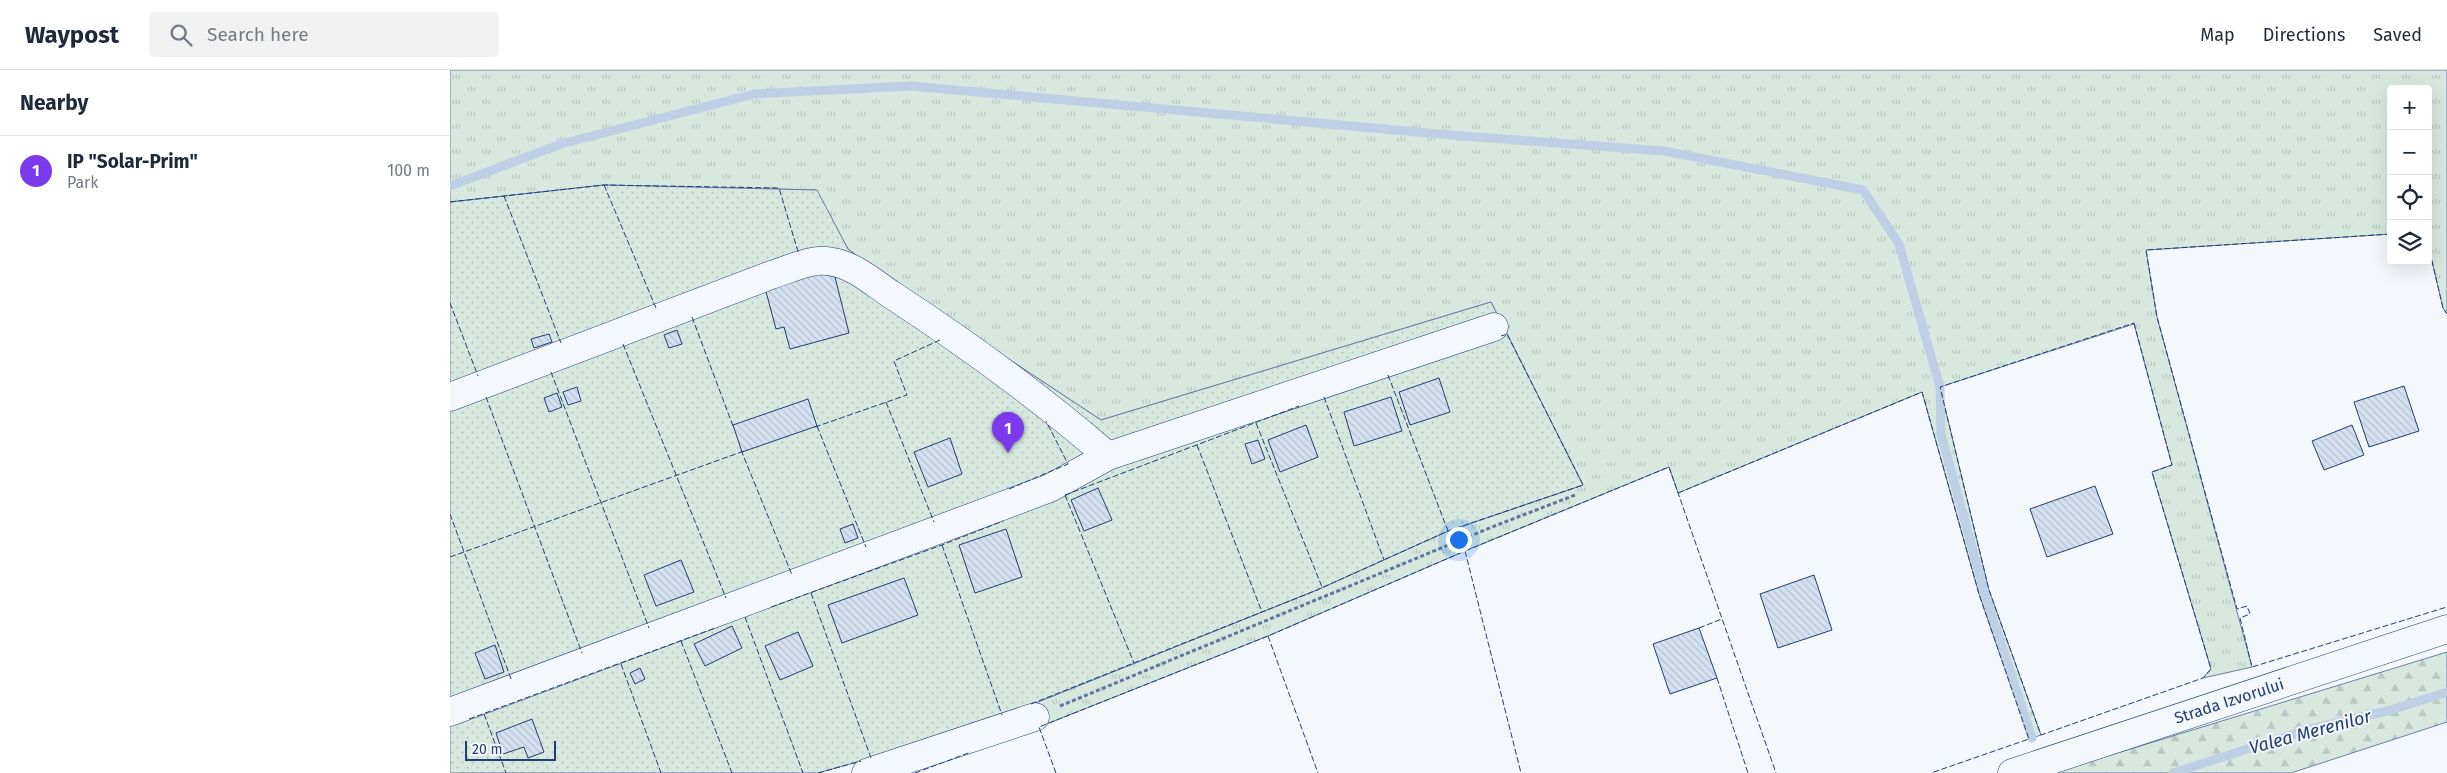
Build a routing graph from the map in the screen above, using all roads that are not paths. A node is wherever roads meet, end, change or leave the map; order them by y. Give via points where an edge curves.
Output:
1 (1494, 327) dead end
2 (450, 397) edge
3 (1108, 456) junction
4 (2447, 629) edge
5 (450, 712) edge
6 (1034, 716) road end
7 (866, 773) edge
8 (2012, 773) edge

1 - 3 street
2 - 3 street via 771,275 812,261 832,261 850,267 913,308 1063,417
3 - 5 street via 1050,488
4 - 8 street, Strada Izvorului
6 - 7 street

